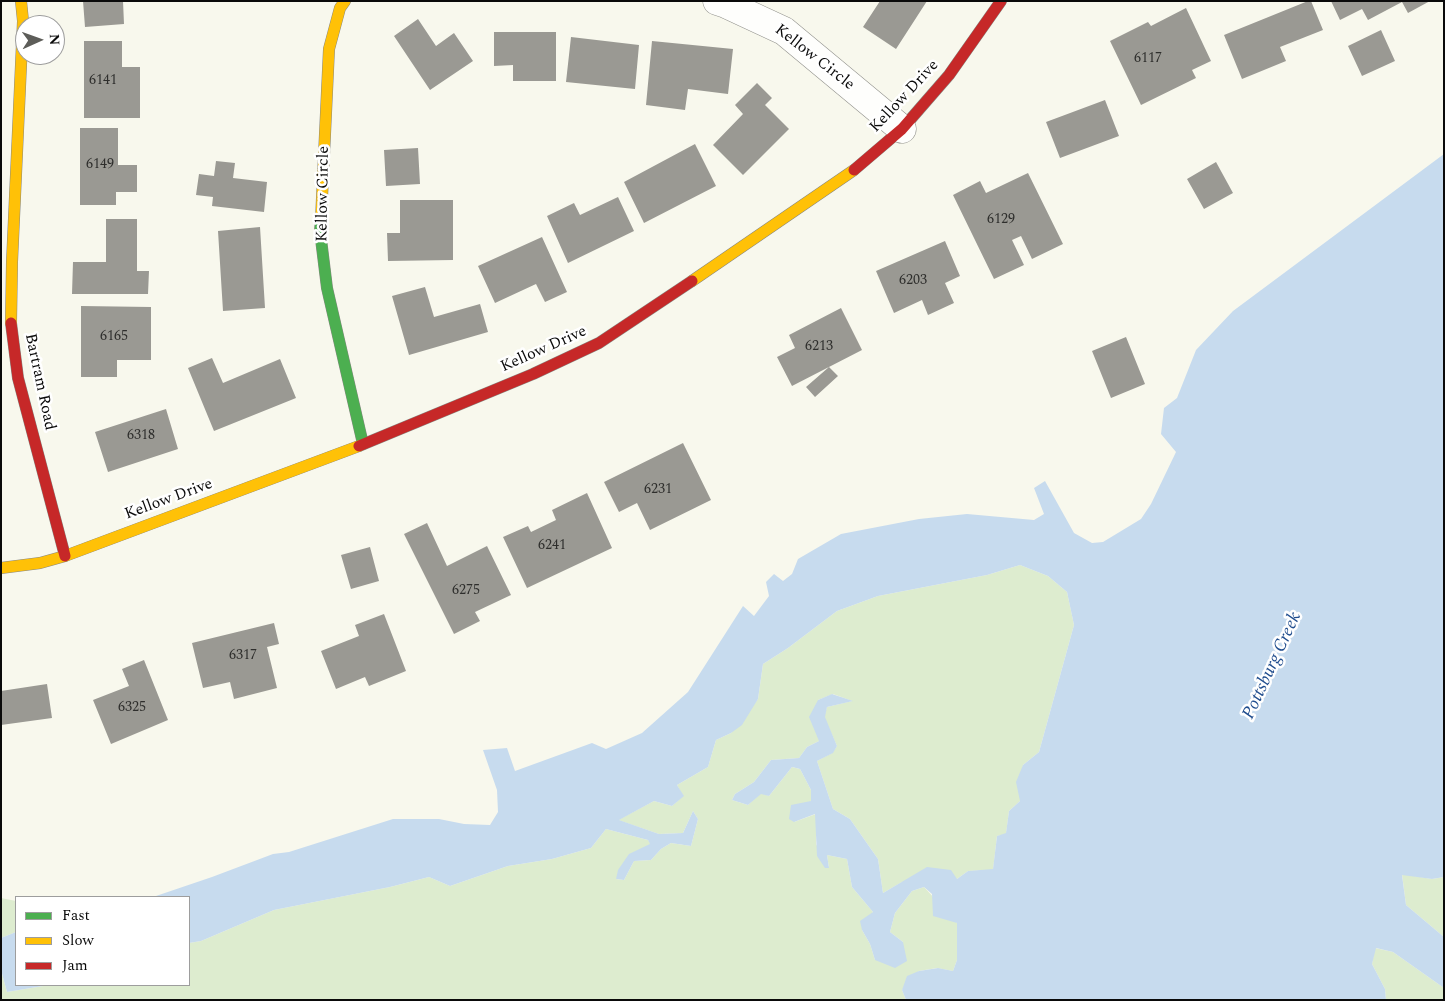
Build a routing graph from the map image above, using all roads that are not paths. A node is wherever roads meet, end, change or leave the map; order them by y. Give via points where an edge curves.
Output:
1 (22, 1) edge
2 (345, 1) edge
3 (717, 1) edge
4 (1001, 1) edge
5 (902, 129) junction
6 (363, 444) junction
7 (65, 556) junction
8 (1, 568) edge

1 - 7 street, Bartram Road via 11,326 18,378
2 - 6 street, Kellow Circle via 340,8 329,49 320,232 327,288
3 - 5 street, Kellow Circle via 784,31
4 - 5 street, Kellow Drive via 949,75
5 - 6 street, Kellow Drive via 850,174 598,343 533,374
6 - 7 street, Kellow Drive
7 - 8 street, Kellow Drive

